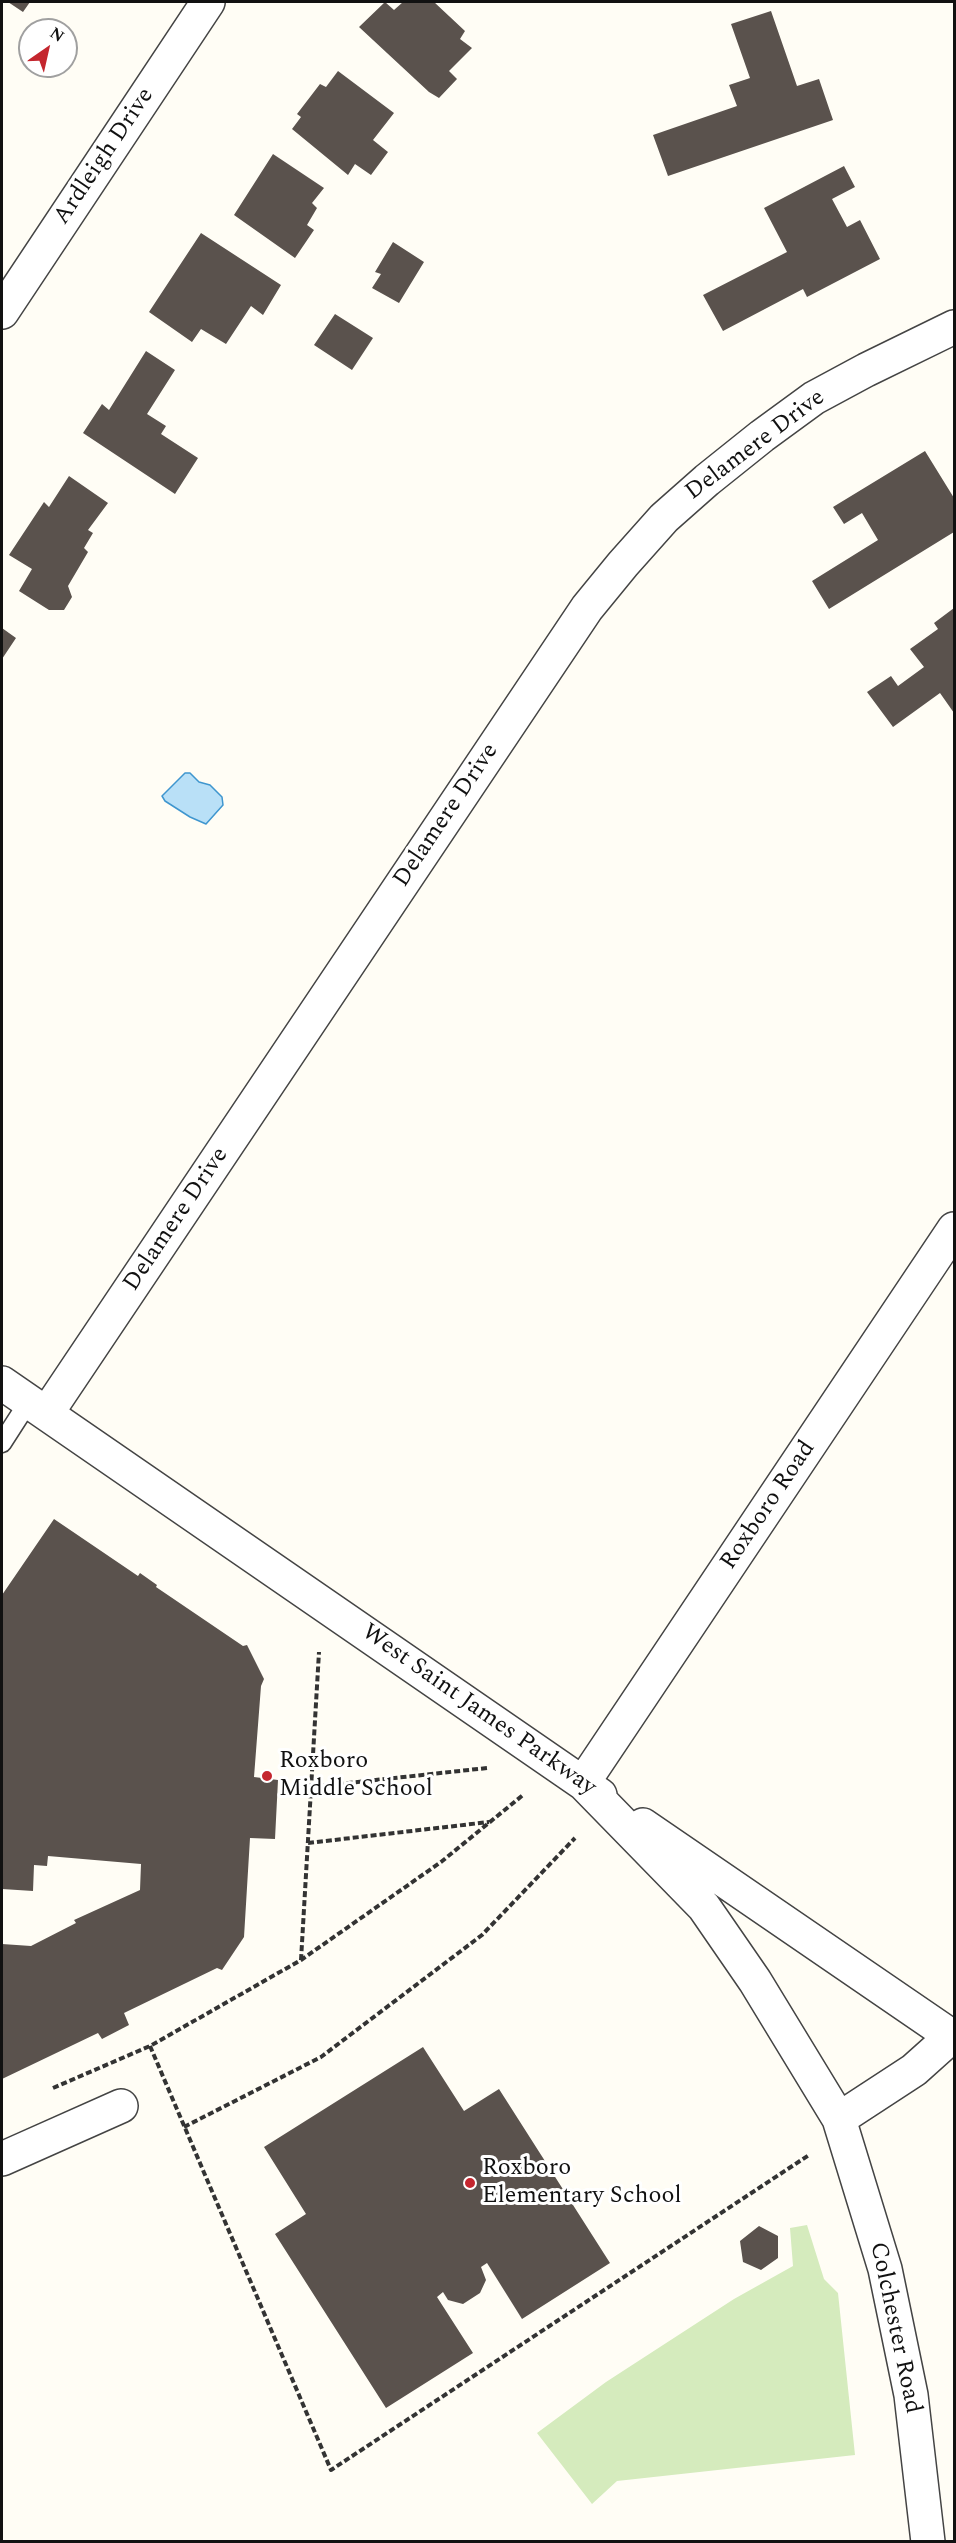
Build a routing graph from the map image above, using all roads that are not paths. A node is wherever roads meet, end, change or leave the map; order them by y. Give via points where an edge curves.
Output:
1 (208, 2) edge
2 (2, 312) edge
3 (954, 327) edge
4 (954, 1229) edge
5 (2, 1383) edge
6 (38, 1407) junction
7 (2, 1443) edge
8 (582, 1783) junction
9 (953, 2037) edge
10 (122, 2106) dead end
11 (839, 2119) junction
12 (2, 2159) edge
13 (928, 2541) edge

1 - 2 street, Ardleigh Drive
3 - 6 street, Delamere Drive via 825,392 770,429 664,518 623,564 587,608
4 - 8 street, Roxboro Road
5 - 6 street, West Saint James Parkway
6 - 7 lane
6 - 8 street, West Saint James Parkway
8 - 9 street, West Saint James Parkway
8 - 11 street, Colchester Road via 704,1907
9 - 11 street via 914,2070
10 - 12 street
11 - 13 street, Colchester Road via 885,2269 909,2384

